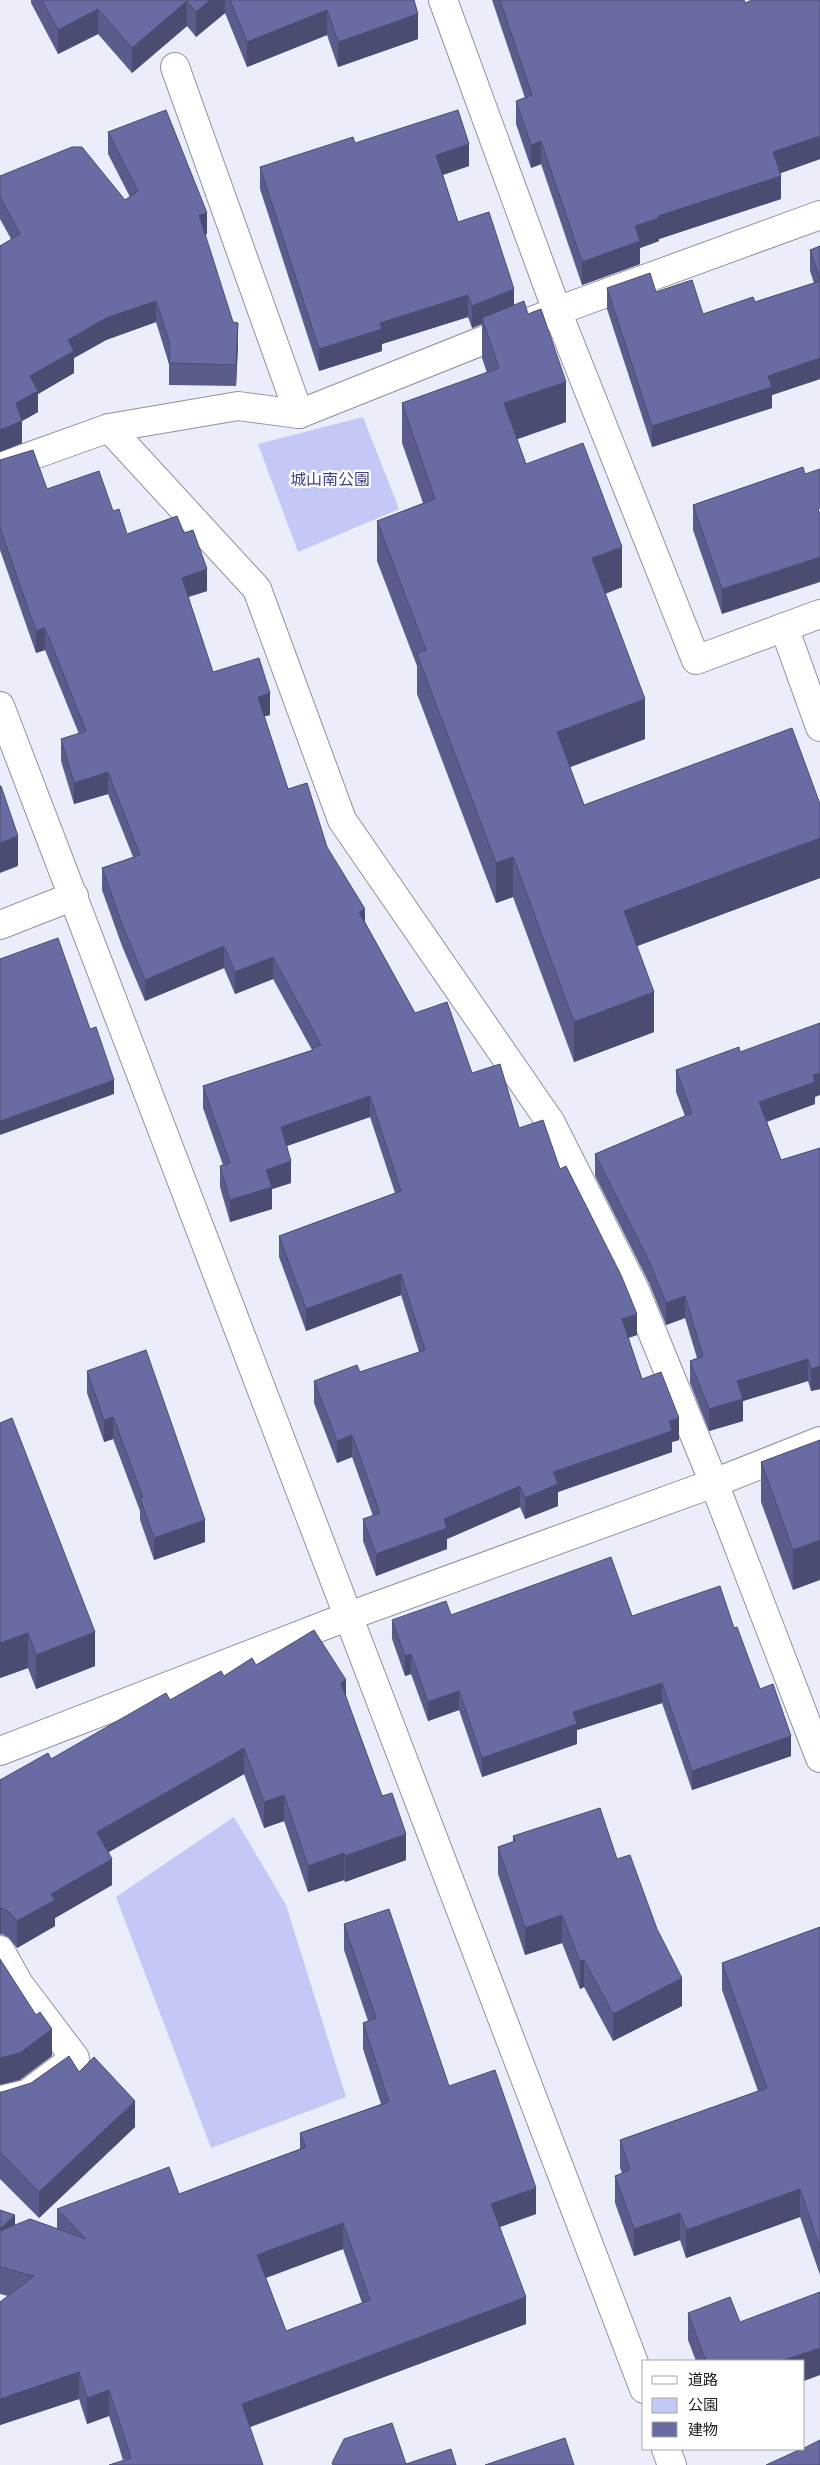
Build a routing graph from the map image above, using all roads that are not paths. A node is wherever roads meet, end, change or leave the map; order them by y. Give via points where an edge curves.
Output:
1 (443, 0) edge
2 (175, 66) dead end
3 (820, 215) edge
4 (557, 311) junction
5 (299, 414) junction
6 (109, 428) junction
7 (0, 466) edge
8 (820, 614) edge
9 (784, 627) junction
10 (0, 706) edge
11 (820, 727) edge
12 (74, 896) junction
13 (0, 925) edge
14 (820, 1441) edge
15 (714, 1483) junction
16 (349, 1616) junction
17 (0, 1751) edge
18 (820, 1758) edge
19 (0, 1950) edge
20 (0, 2103) edge
21 (642, 2384) edge
22 (666, 2450) edge
23 (672, 2465) edge

1 - 4 street
2 - 5 street
3 - 4 street
4 - 5 street
4 - 9 street via 696,660
5 - 6 street via 238,406
6 - 7 street
6 - 15 street via 257,589 342,820 551,1123 636,1290
8 - 9 street
9 - 11 street
10 - 12 street
12 - 13 street
12 - 16 street
14 - 15 street
15 - 16 street
15 - 18 street
16 - 17 street
16 - 21 street
19 - 20 street via 19,1984 75,2058 27,2094
22 - 23 street

